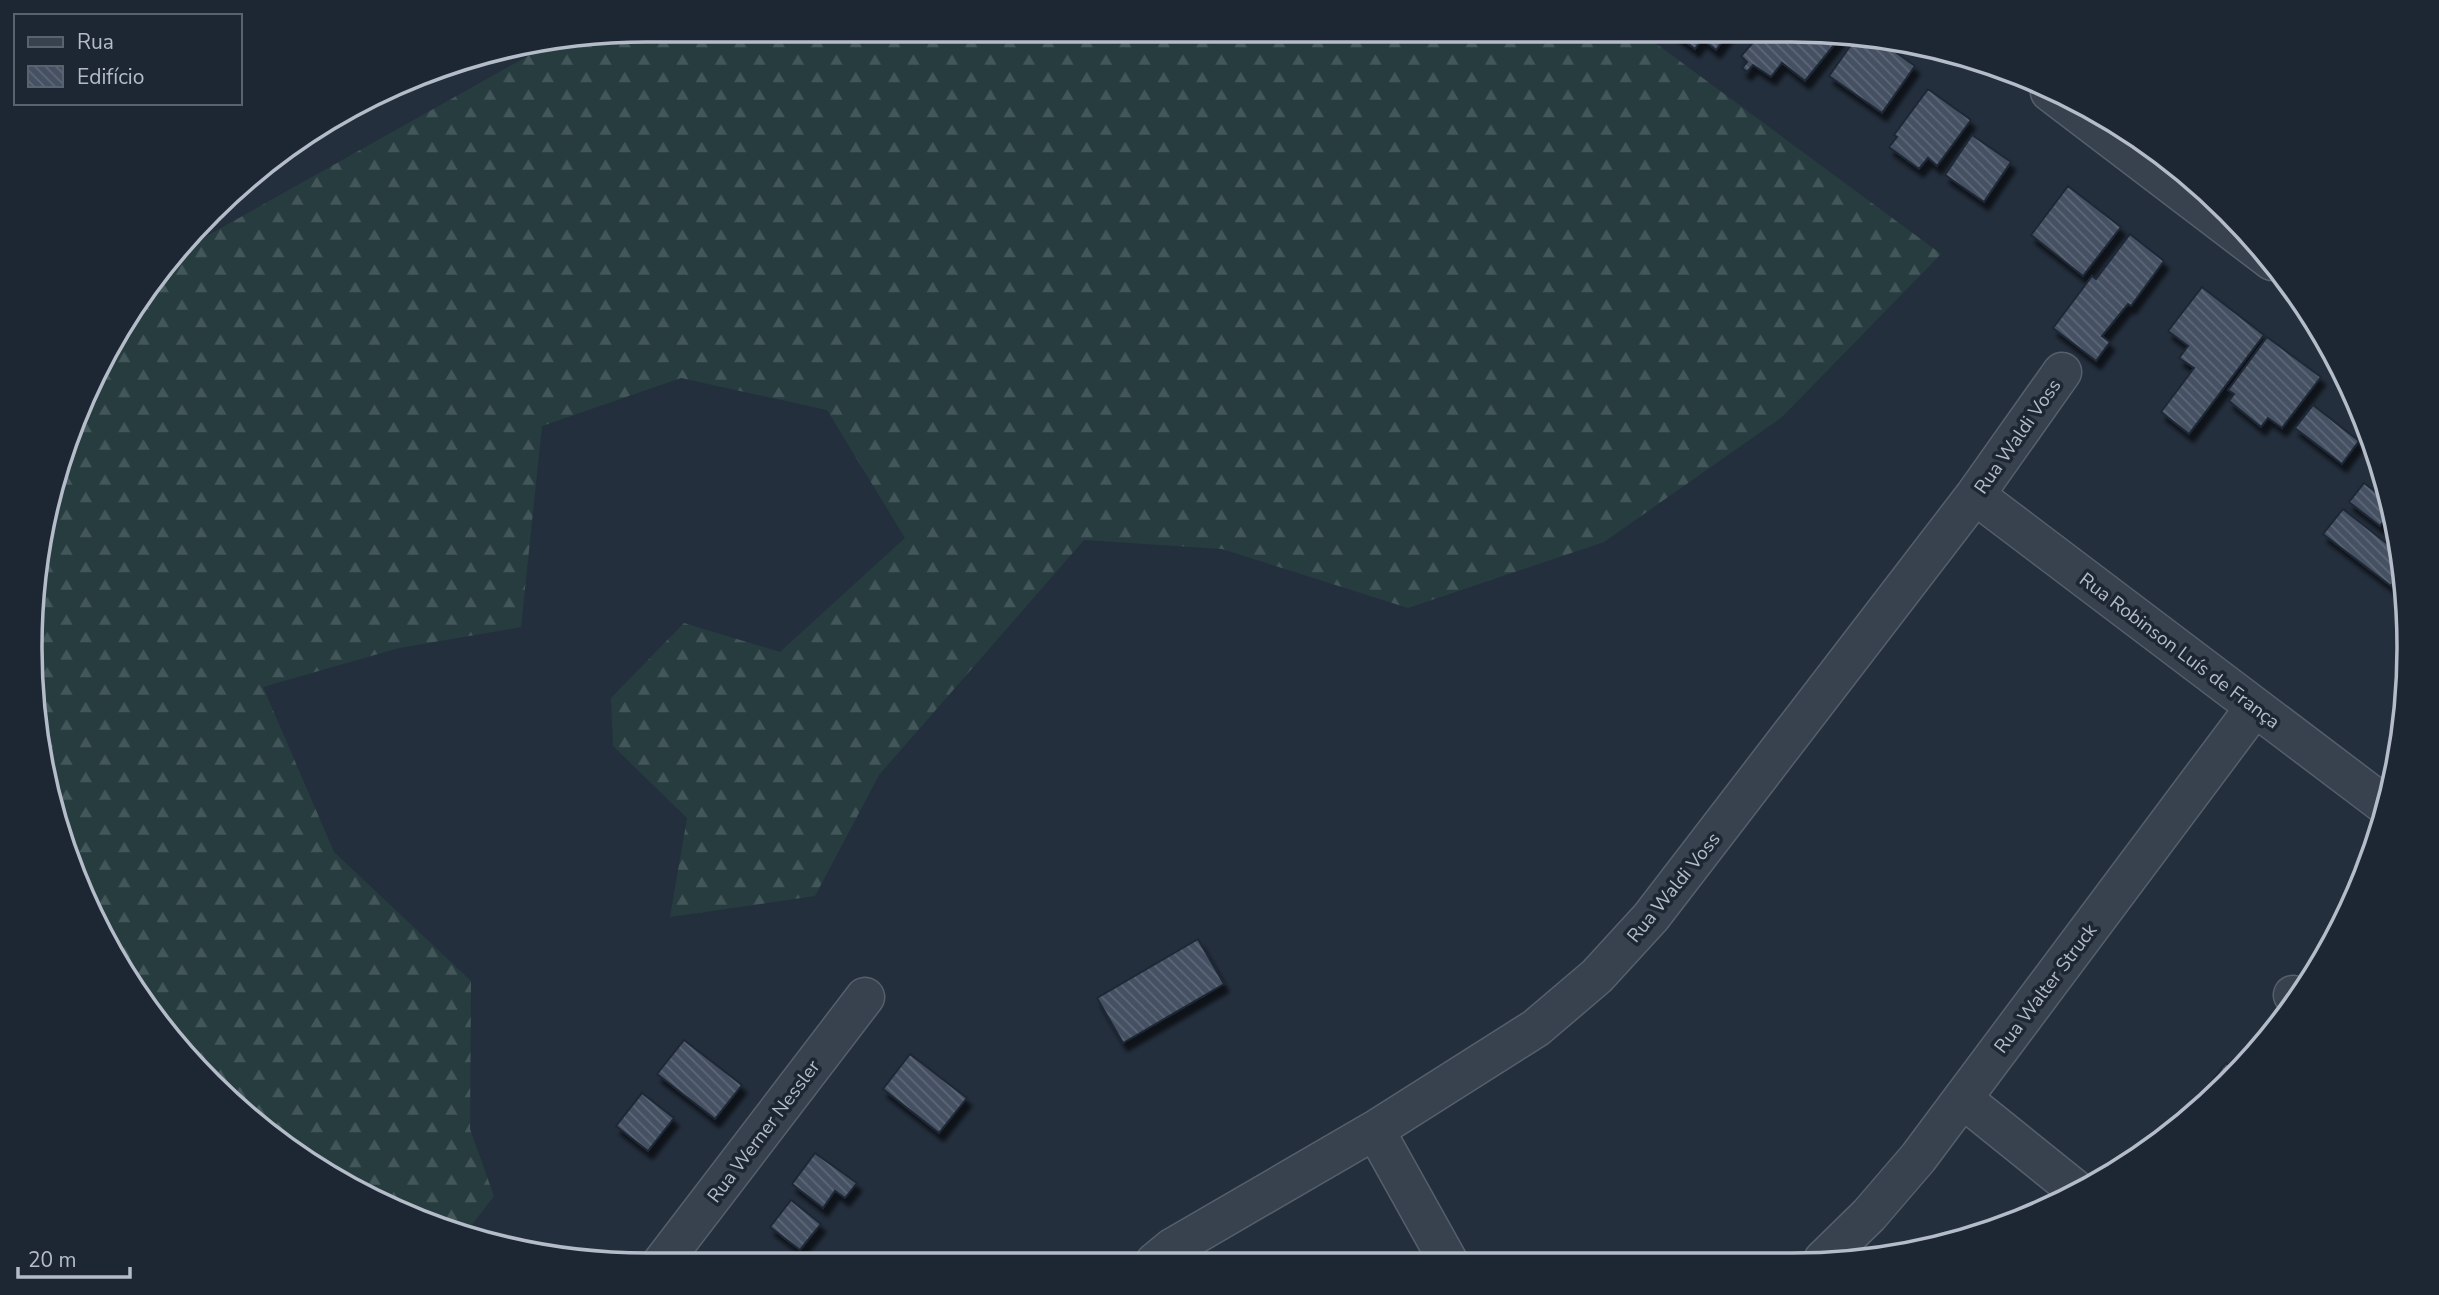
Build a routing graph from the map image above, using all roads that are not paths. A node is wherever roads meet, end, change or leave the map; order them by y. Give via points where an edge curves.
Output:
1 (2083, 117) edge
2 (2228, 227) edge
3 (2062, 372) dead end
4 (1975, 495) junction
5 (2255, 707) junction
6 (2377, 799) edge
7 (865, 998) dead end
8 (1963, 1099) junction
9 (1375, 1130) junction
10 (2070, 1185) edge
11 (1831, 1252) edge
12 (669, 1253) edge
13 (1166, 1253) edge
14 (1444, 1253) edge

1 - 2 street
3 - 4 street, Rua Waldi Voss
4 - 5 street, Rua Robinson Luís de França
4 - 9 street, Rua Waldi Voss via 1651,917 1597,976 1536,1028
5 - 6 street, Rua Robinson Luís de França
5 - 8 street, Rua Walter Struck
7 - 12 street, Rua Werner Nessler
8 - 10 street
8 - 11 street, Rua Walter Struck via 1869,1216
9 - 13 street, Rua Waldi Voss
9 - 14 street

